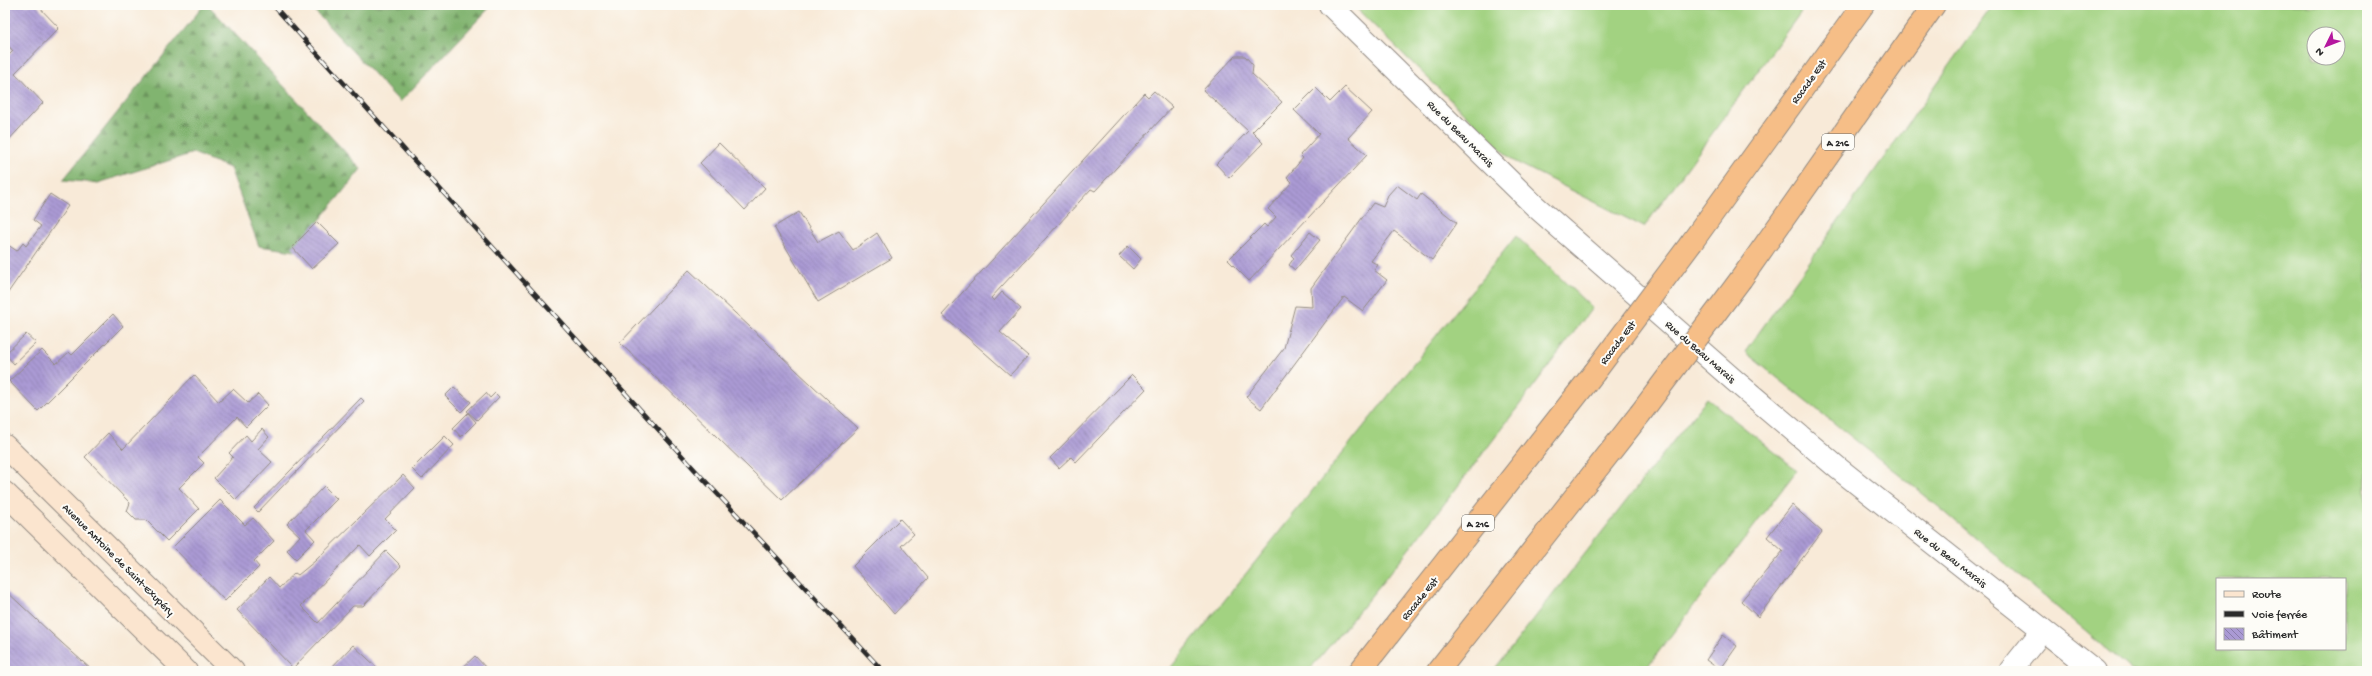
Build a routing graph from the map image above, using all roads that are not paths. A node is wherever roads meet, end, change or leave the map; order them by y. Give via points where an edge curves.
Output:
1 (1330, 5) edge
2 (1863, 5) edge
3 (1934, 5) edge
4 (5, 446) edge
5 (5, 493) edge
6 (2043, 630) junction
7 (186, 671) edge
8 (233, 671) edge
9 (1360, 671) edge
10 (1438, 671) edge
11 (2010, 671) edge
12 (2095, 671) edge

1 - 6 street, Rue du Beau Marais via 1530,201 1587,252 1810,445
2 - 9 highway, Rocade Est / A 216, bridge via 1594,374
3 - 10 highway, A 216, bridge via 1741,279 1640,414
4 - 8 main road, Avenue Antoine de Saint-Exupéry
5 - 7 main road
6 - 11 street
6 - 12 street, Rue du Beau Marais

